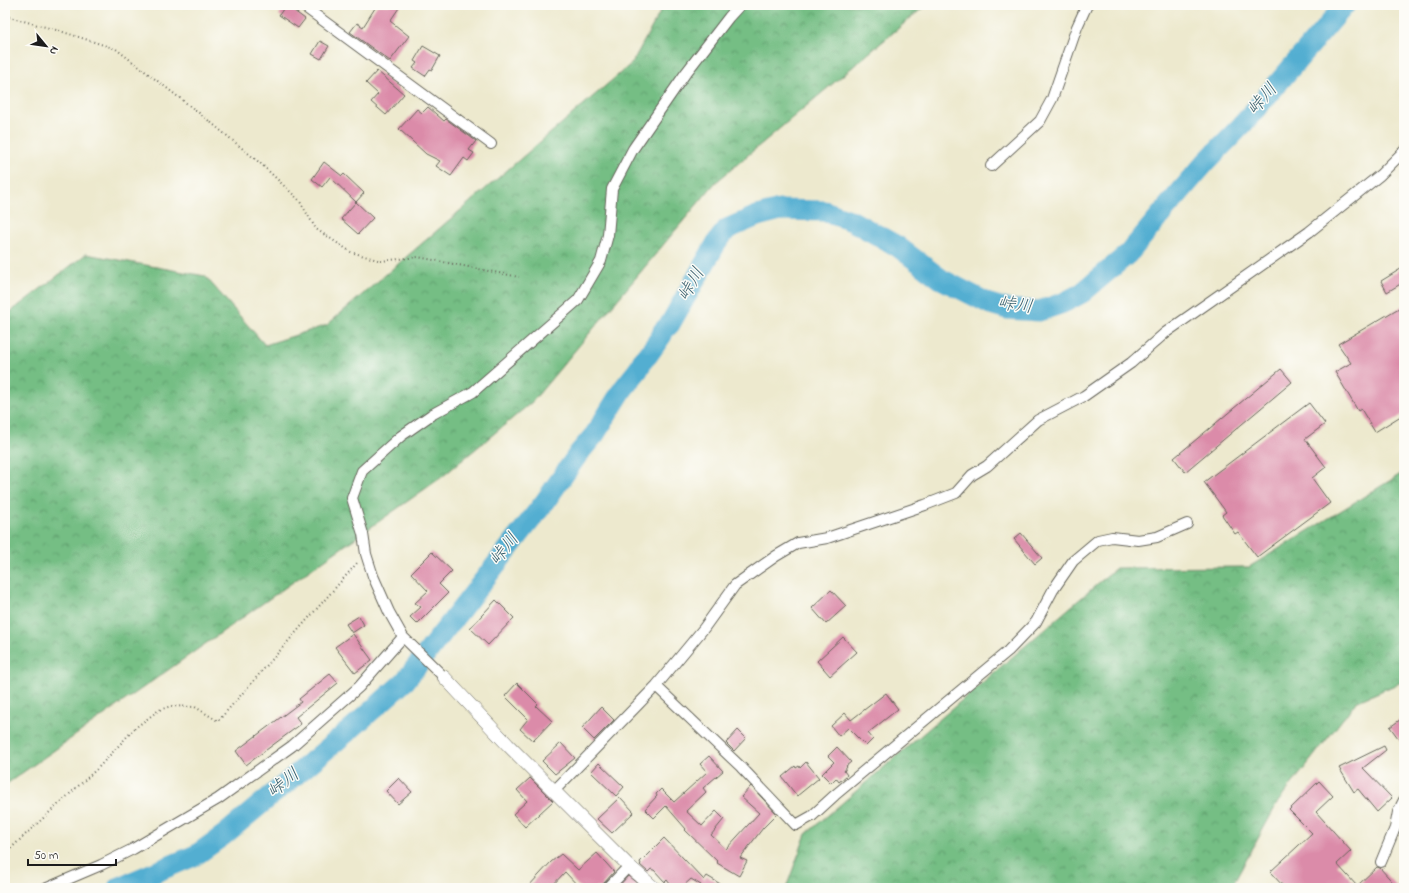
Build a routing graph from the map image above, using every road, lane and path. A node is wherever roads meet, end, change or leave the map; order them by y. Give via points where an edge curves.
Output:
1 (302, 5) edge
2 (740, 5) edge
3 (1087, 5) edge
4 (5, 16) edge
5 (490, 144) dead end
6 (1404, 151) edge
7 (991, 166) dead end
8 (520, 276) dead end
9 (1187, 524) dead end
10 (366, 554) junction
11 (403, 637) junction
12 (444, 677) joint
13 (656, 686) junction
14 (554, 791) junction
15 (1404, 800) edge
16 (5, 854) edge
17 (1381, 862) dead end
18 (629, 866) junction
19 (47, 888) edge
20 (608, 888) edge
21 (654, 888) edge

1 - 5 street
2 - 10 street via 685,74 633,148 612,189 608,235 601,261 578,300 473,392 431,415 401,436 362,471 352,498
3 - 7 street via 1052,99 1040,121
4 - 8 path via 116,49 260,163 299,200 316,229 351,252 381,261 418,257
6 - 13 street via 1380,175 1310,232 1165,333 1131,363 1084,396 1038,420 986,466 972,475 956,492 827,538 798,543 735,585 704,628
9 - 13 street via 1157,538 1138,540 1112,537 1098,540 1073,560 1036,622 1008,651 812,816 796,825 741,767
10 - 11 street via 389,612
10 - 16 path via 218,721 195,707 171,706 159,710 135,728 98,768
11 - 12 street
11 - 19 street via 360,687 292,746 218,799 133,849
12 - 14 street
13 - 14 street
14 - 18 street
15 - 17 street
18 - 20 street
18 - 21 street

